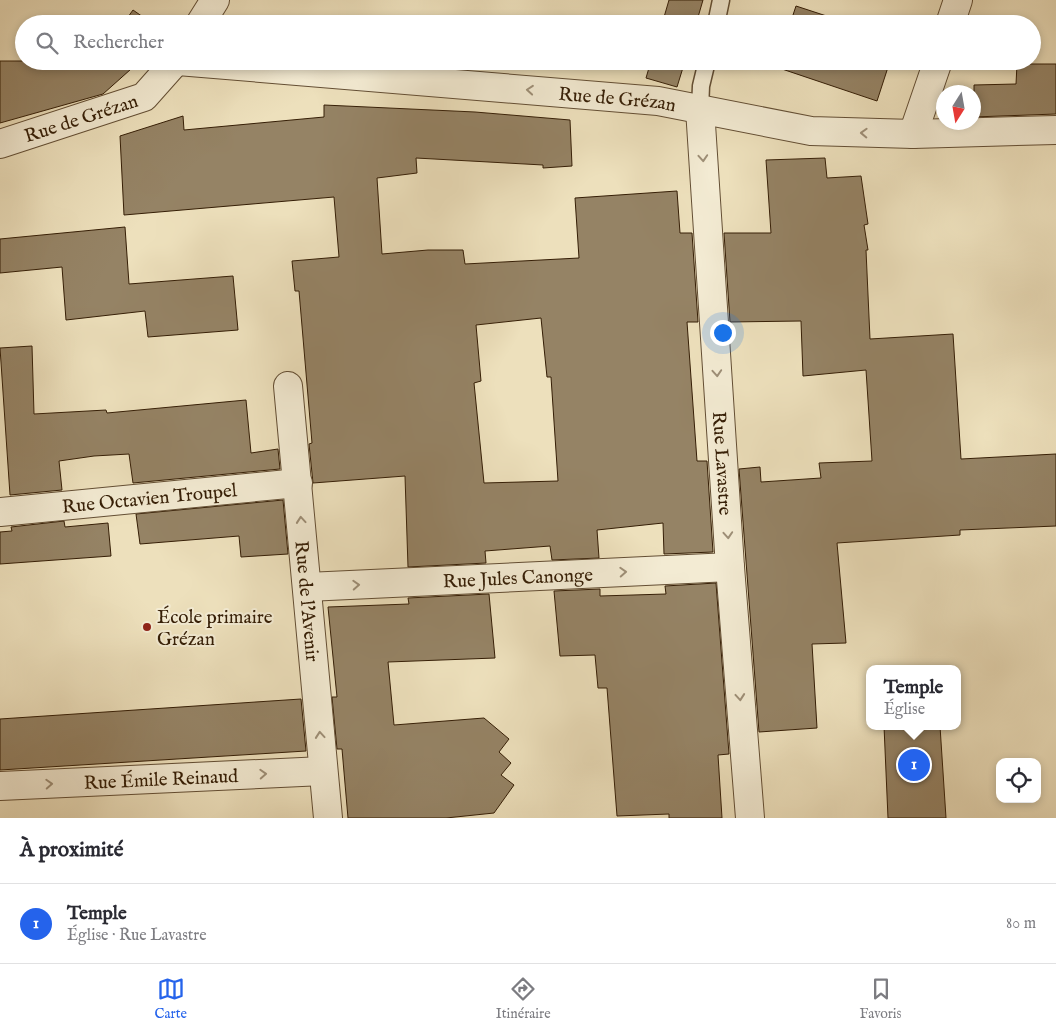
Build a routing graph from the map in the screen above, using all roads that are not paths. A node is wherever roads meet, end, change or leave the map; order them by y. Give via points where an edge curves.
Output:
1 (215, 0) edge
2 (722, 0) edge
3 (958, 0) edge
4 (206, 15) edge
5 (718, 15) edge
6 (953, 15) edge
7 (169, 70) edge
8 (285, 70) edge
9 (705, 70) edge
10 (935, 70) edge
11 (700, 109) junction
12 (1056, 130) edge
13 (913, 134) junction
14 (0, 144) edge
15 (288, 386) dead end
16 (298, 484) junction
17 (0, 512) edge
18 (730, 567) junction
19 (307, 587) junction
20 (323, 771) junction
21 (0, 786) edge
22 (328, 818) edge
23 (750, 818) edge

1 - 4 street
2 - 5 lane
3 - 6 street
7 - 14 street, Rue de Grézan via 144,97
11 -> 8 street, Rue de Grézan via 658,101
9 - 11 lane
10 - 13 street
13 -> 11 street, Rue de Grézan via 811,131
11 -> 18 street, Rue Lavastre
12 - 13 street, Rue de Grézan
15 - 16 street, Rue de l'Avenir
16 - 17 street, Rue Octavien Troupel
19 -> 16 street, Rue de l'Avenir
19 -> 18 street, Rue Jules Canonge
18 -> 23 street, Rue Lavastre
20 -> 19 street, Rue de l'Avenir
21 -> 20 street, Rue Émile Reinaud
20 - 22 street, Rue de l'Avenir

